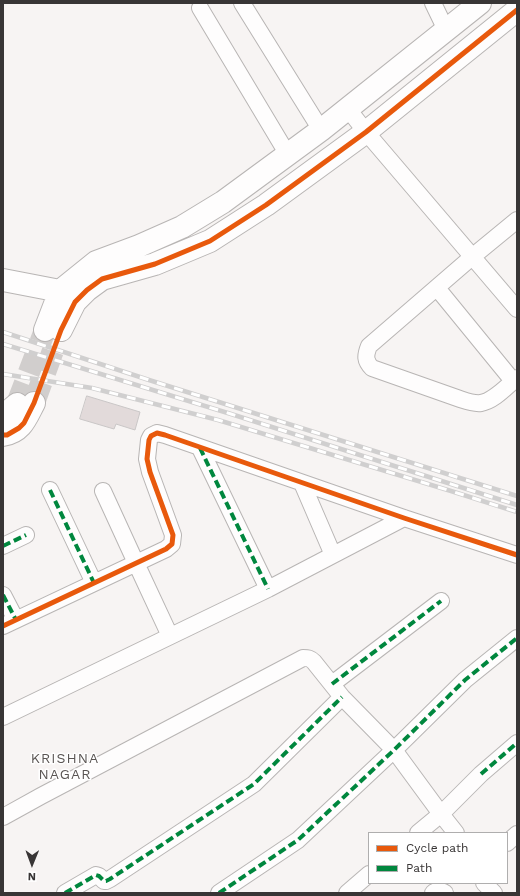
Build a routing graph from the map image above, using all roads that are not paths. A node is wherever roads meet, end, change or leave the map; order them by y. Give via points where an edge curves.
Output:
1 (242, 3) edge
2 (433, 3) edge
3 (480, 3) edge
4 (200, 8) dead end
5 (517, 10) edge
6 (446, 30) junction
7 (348, 109) junction
8 (321, 130) junction
9 (366, 132) junction
10 (288, 155) junction
11 (517, 220) edge
12 (472, 257) junction
13 (3, 280) edge
14 (437, 288) junction
15 (68, 296) junction
16 (517, 308) edge
17 (53, 330) tunnel mouth
18 (515, 380) edge
19 (18, 408) tunnel mouth
20 (3, 436) edge
21 (200, 448) junction
22 (302, 483) junction
23 (50, 490) dead end
24 (103, 491) dead end
25 (404, 518) junction
26 (26, 535) dead end
27 (3, 546) edge
28 (333, 555) junction
29 (517, 555) edge
30 (136, 563) junction
31 (94, 583) junction
32 (268, 589) junction
33 (3, 595) edge
34 (440, 601) dead end
35 (9, 623) edge
36 (170, 636) junction
37 (517, 638) edge
38 (332, 684) junction
39 (342, 697) junction
40 (3, 717) edge
41 (517, 743) edge
42 (394, 750) junction
43 (441, 814) junction
44 (3, 817) edge
45 (419, 832) edge
46 (455, 832) edge
47 (517, 834) edge
48 (508, 842) edge
49 (368, 875) edge
50 (485, 884) edge
51 (65, 893) edge
52 (219, 893) edge
53 (346, 893) edge
54 (433, 893) edge
55 (444, 893) edge
56 (494, 893) edge

1 - 8 street
2 - 6 street
3 - 6 street
4 - 10 street
5 - 9 street
6 - 7 street
7 - 8 street
7 - 9 street
8 - 10 street
9 - 12 street
9 - 15 street via 266,205 210,241 155,264 102,279 87,290
10 - 15 street via 224,202 182,227 96,262
11 - 12 street
12 - 14 street
12 - 16 street
13 - 15 street
14 - 18 street
14 - 18 street via 370,346 366,356 372,368 472,403 491,400
15 - 17 street
19 - 20 street via 24,423
21 - 22 street
21 - 30 street via 157,433 151,436 147,459 173,540 166,549
21 - 32 street
22 - 25 street
22 - 28 street
23 - 31 street
24 - 30 street
25 - 28 street
25 - 29 street
26 - 27 street
28 - 32 street
30 - 31 street
30 - 36 street
31 - 35 street
32 - 36 street
33 - 35 street
34 - 38 street
36 - 40 street
37 - 42 street via 465,680
38 - 39 street
38 - 44 street via 310,659 303,658
39 - 42 street
39 - 51 street via 254,784 106,882 96,875
41 - 43 street
42 - 43 street
42 - 52 street via 298,840
43 - 45 street
43 - 46 street
47 - 48 street
49 - 53 street
50 - 56 street
54 - 55 street via 437,890

